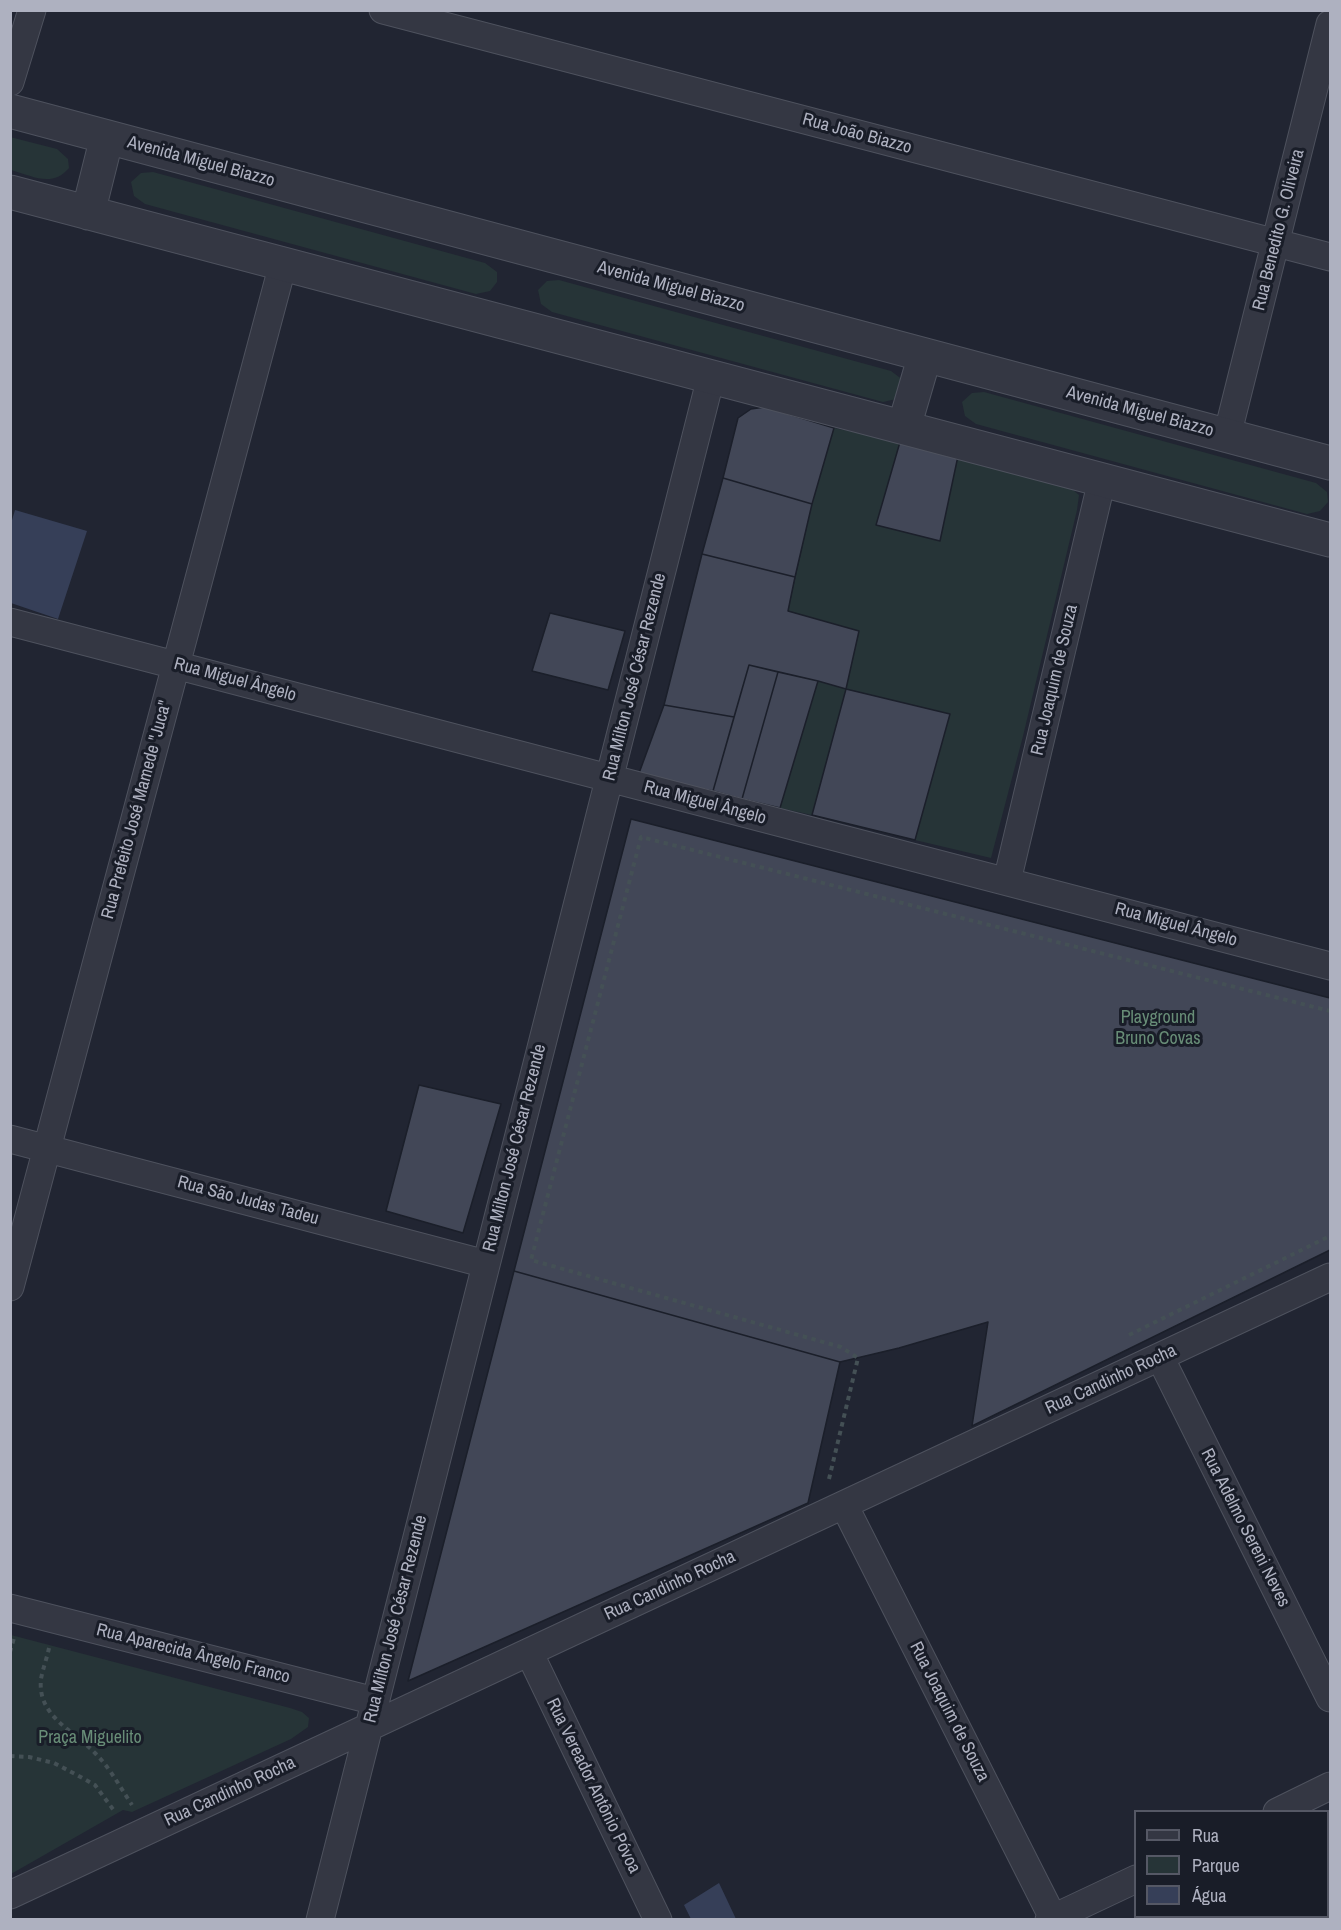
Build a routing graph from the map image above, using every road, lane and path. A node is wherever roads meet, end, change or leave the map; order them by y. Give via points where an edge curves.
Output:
1 (32, 10) edge
2 (383, 10) edge
3 (1330, 24) edge
4 (10, 82) edge
5 (10, 111) edge
6 (107, 137) junction
7 (10, 192) edge
8 (88, 213) junction
9 (1275, 243) junction
10 (1330, 257) edge
11 (283, 264) junction
12 (925, 355) junction
13 (711, 377) junction
14 (904, 427) junction
15 (1227, 435) junction
16 (1330, 463) edge
17 (1102, 480) junction
18 (1330, 540) edge
19 (10, 622) edge
20 (176, 665) junction
21 (609, 777) junction
22 (1007, 881) junction
23 (1330, 966) edge
24 (1330, 1011) edge
25 (10, 1139) edge
26 (46, 1149) junction
27 (1330, 1236) edge
28 (486, 1264) junction
29 (1330, 1277) edge
30 (10, 1287) edge
31 (1124, 1338) dead end
32 (1160, 1357) junction
33 (831, 1479) dead end
34 (844, 1505) junction
35 (10, 1608) edge
36 (13, 1637) edge
37 (24, 1639) dead end
38 (41, 1644) dead end
39 (10, 1652) edge
40 (529, 1652) junction
41 (1330, 1698) edge
42 (375, 1701) junction
43 (368, 1728) junction
44 (10, 1756) edge
45 (1330, 1786) edge
46 (1281, 1810) edge
47 (125, 1829) junction
48 (1134, 1880) edge
49 (10, 1895) edge
50 (1052, 1919) edge
51 (320, 1920) edge
52 (658, 1920) edge

1 - 4 street
2 - 9 street, Rua João Biazzo
3 - 9 street, Rua Benedito G. Oliveira
5 - 6 street, Avenida Miguel Biazzo
6 - 8 street
6 - 12 street, Avenida Miguel Biazzo
7 - 8 street
8 - 11 street
9 - 10 street, Rua João Biazzo
9 - 15 street, Rua Benedito G. Oliveira
11 - 13 street
11 - 20 street, Rua Prefeito José Mamede "Juca"
12 - 14 street
12 - 15 street, Avenida Miguel Biazzo
13 - 14 street
13 - 21 street, Rua Milton José César Rezende
14 - 17 street
15 - 16 street, Avenida Miguel Biazzo
17 - 18 street
17 - 22 street, Rua Joaquim de Souza
19 - 20 street, Rua Miguel Ângelo
20 - 21 street, Rua Miguel Ângelo
20 - 26 street, Rua Prefeito José Mamede "Juca"
21 - 22 street, Rua Miguel Ângelo
21 - 28 street, Rua Milton José César Rezende
22 - 23 street, Rua Miguel Ângelo
24 - 33 path via 641,837 531,1260 841,1347 858,1358
25 - 26 street, Rua São Judas Tadeu
26 - 28 street, Rua São Judas Tadeu
26 - 30 street, Rua Prefeito José Mamede "Juca"
27 - 31 path
28 - 42 street, Rua Milton José César Rezende
29 - 32 street, Rua Candinho Rocha
32 - 34 street, Rua Candinho Rocha
32 - 41 street, Rua Adelmo Sereni Neves
34 - 40 street, Rua Candinho Rocha
34 - 50 street, Rua Joaquim de Souza
35 - 42 street, Rua Aparecida Ângelo Franco
36 - 37 path
36 - 39 path
38 - 47 path via 50,1646 41,1690 47,1710 110,1770 136,1811
40 - 43 street, Rua Candinho Rocha
40 - 52 street, Rua Vereador Antônio Póvoa
42 - 43 street, Rua Milton José César Rezende
43 - 47 street, Rua Candinho Rocha
43 - 51 street, Rua Milton José César Rezende
44 - 47 path via 54,1763 95,1785
45 - 46 street
47 - 49 street, Rua Candinho Rocha
48 - 50 street

